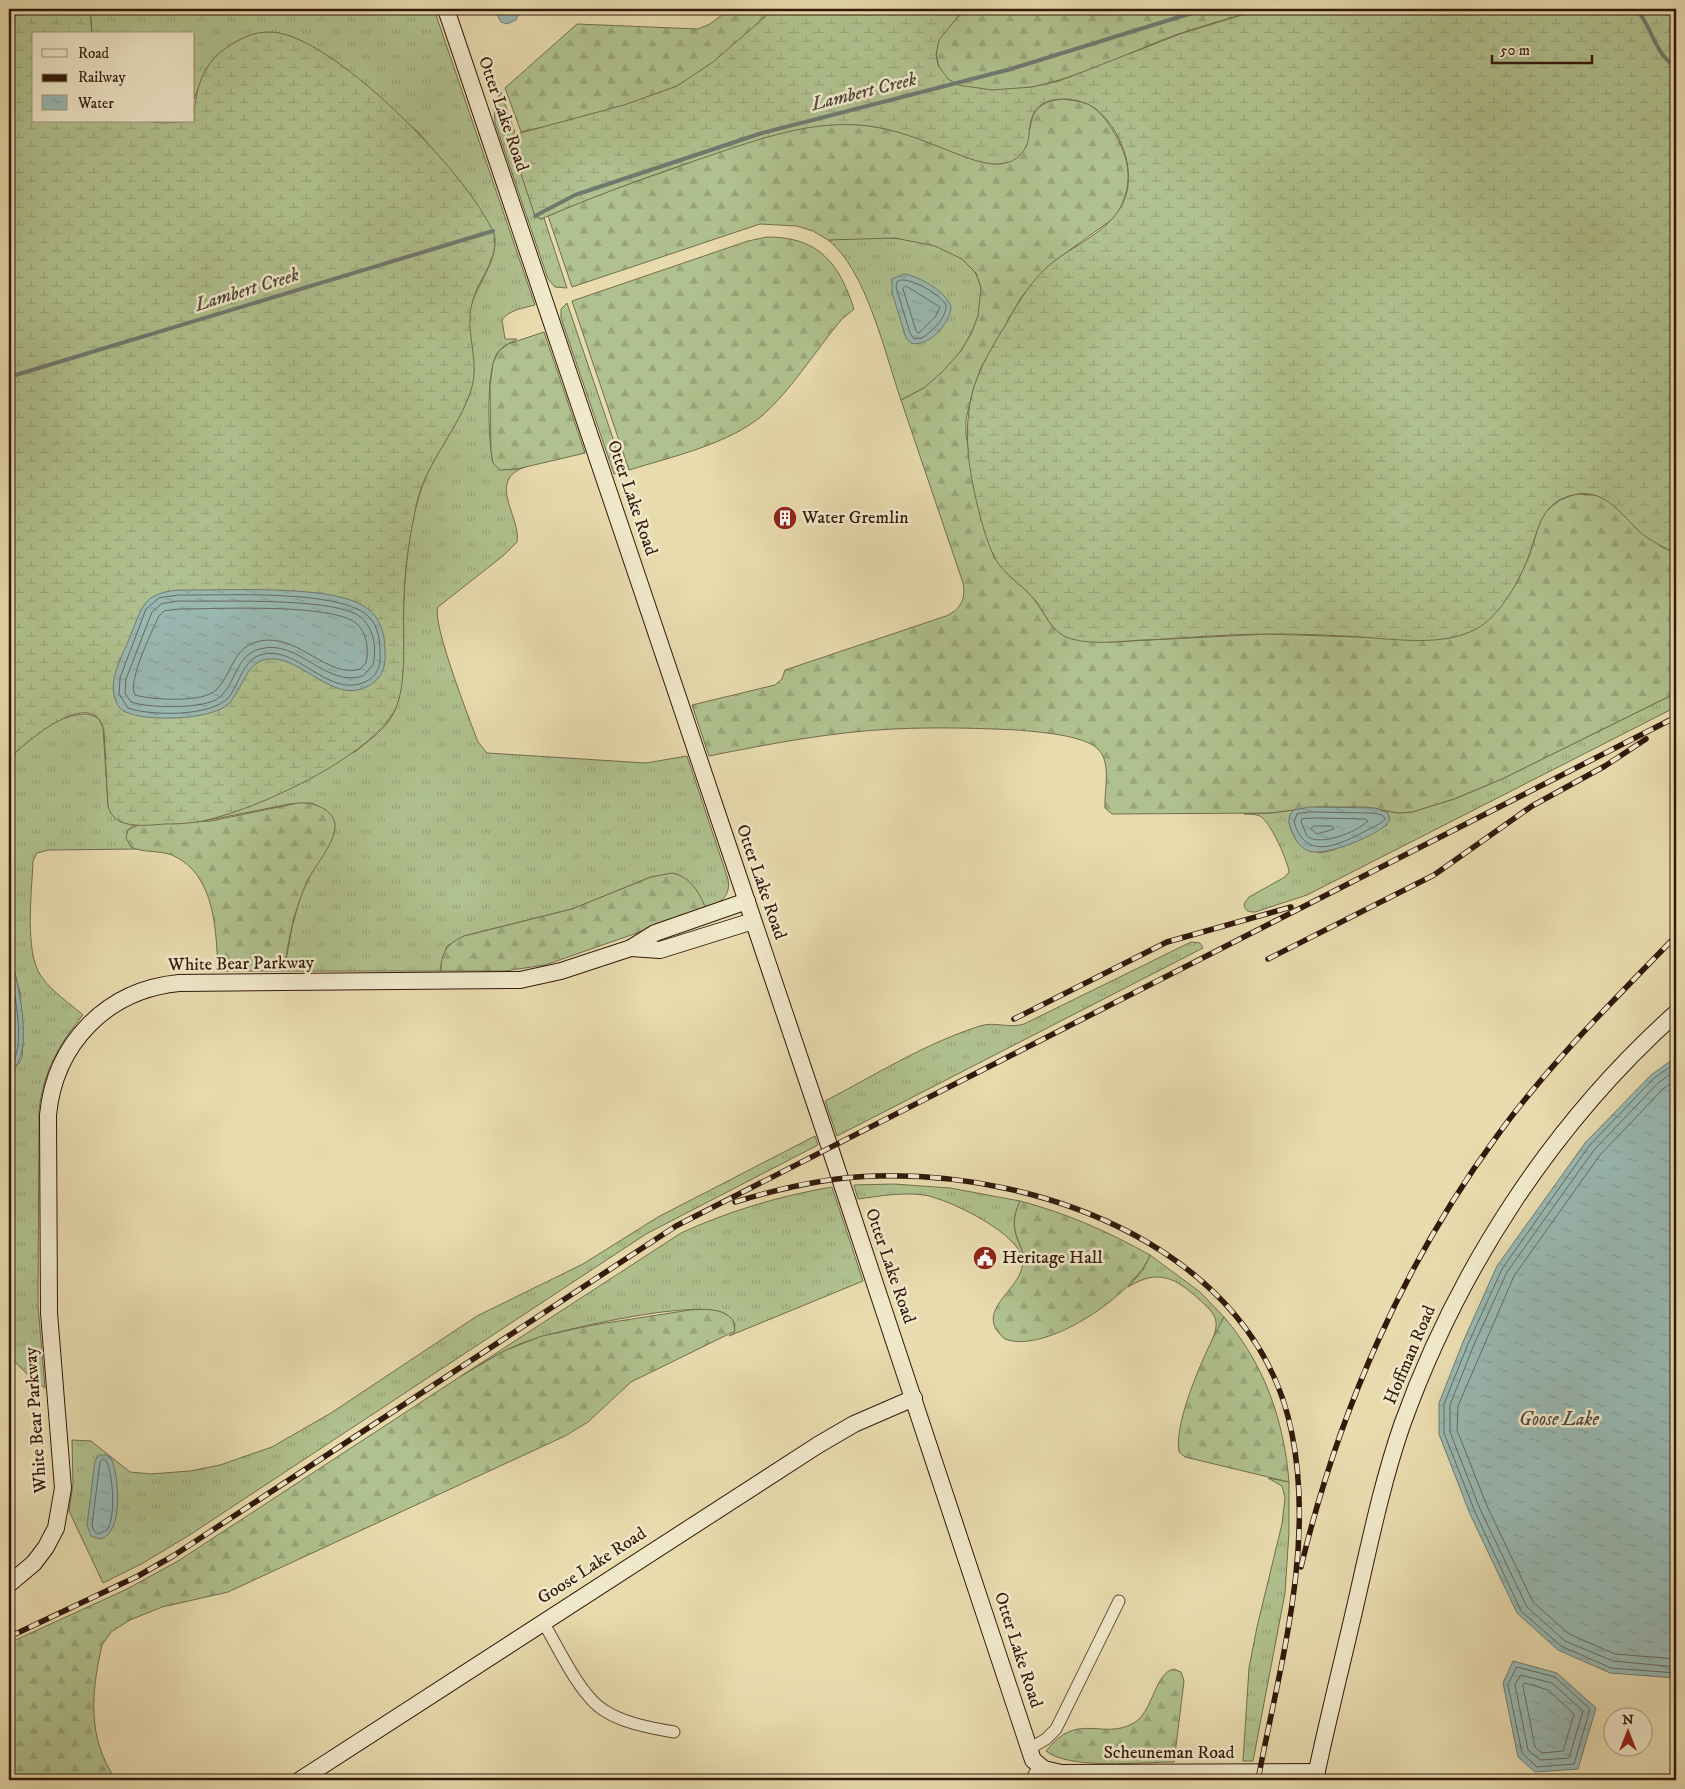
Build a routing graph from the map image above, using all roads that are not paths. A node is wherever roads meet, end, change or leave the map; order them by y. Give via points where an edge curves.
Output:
1 (446, 9) edge
2 (747, 901) junction
3 (753, 921) junction
4 (631, 948) junction
5 (1676, 1013) edge
6 (914, 1398) junction
7 (9, 1584) edge
8 (1119, 1601) dead end
9 (543, 1622) junction
10 (674, 1732) dead end
11 (1029, 1749) junction
12 (1035, 1773) edge
13 (1316, 1776) edge
14 (300, 1780) edge

1 - 2 street, Otter Lake Road
2 - 3 street, Otter Lake Road
2 - 4 street, White Bear Parkway via 655,933
3 - 4 street, White Bear Parkway via 660,950
3 - 6 street, Otter Lake Road
4 - 7 street, White Bear Parkway via 547,975 506,981 172,983 128,996 91,1022 73,1043 60,1066 52,1088 48,1115 49,1313 63,1468 62,1495 56,1528 46,1547 34,1563
5 - 13 street, Hoffman Road via 1610,1076 1553,1146 1470,1272 1441,1328 1401,1428 1378,1508
6 - 9 street, Goose Lake Road via 818,1444
6 - 11 street, Otter Lake Road
8 - 11 street via 1056,1729
9 - 10 street via 585,1692 599,1707 636,1725
9 - 14 street, Goose Lake Road
11 - 12 street, Otter Lake Road
12 - 13 street, Scheuneman Road

